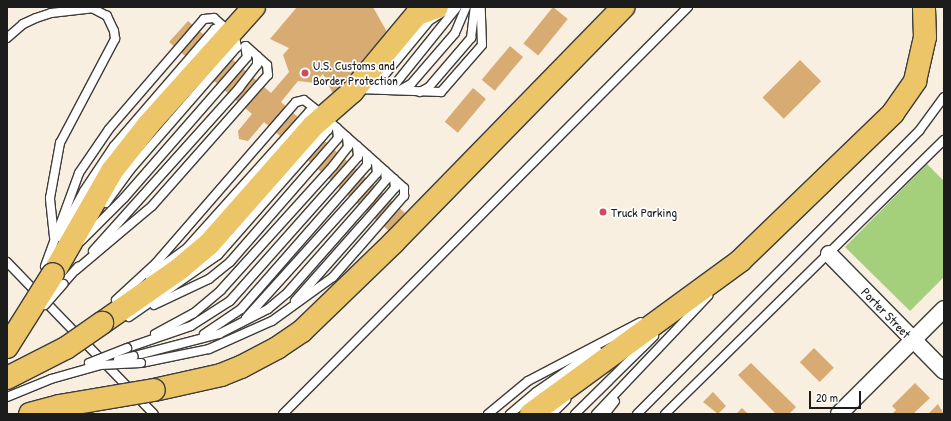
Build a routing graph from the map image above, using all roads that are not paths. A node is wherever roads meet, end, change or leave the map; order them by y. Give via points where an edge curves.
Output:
1 (254, 7) edge
2 (436, 7) edge
3 (451, 7) edge
4 (457, 7) edge
5 (466, 7) edge
6 (475, 7) edge
7 (481, 7) edge
8 (623, 7) edge
9 (688, 7) edge
10 (924, 7) edge
11 (96, 8) edge
12 (232, 30) junction
13 (7, 38) edge
14 (246, 46) junction
15 (256, 56) junction
16 (359, 90) junction
17 (383, 90) junction
18 (398, 91) junction
19 (419, 92) junction
20 (944, 97) edge
21 (328, 118) junction
22 (347, 137) junction
23 (944, 140) edge
24 (357, 146) junction
25 (367, 155) junction
26 (376, 163) junction
27 (385, 171) junction
28 (394, 179) junction
29 (54, 242) junction
30 (78, 245) junction
31 (828, 254) junction
32 (740, 261) junction
33 (7, 262) edge
34 (76, 270) junction
35 (52, 274) junction
36 (701, 289) junction
37 (121, 297) junction
38 (944, 309) edge
39 (132, 315) junction
40 (272, 321) junction
41 (102, 322) junction
42 (219, 334) junction
43 (625, 338) junction
44 (913, 340) junction
45 (138, 343) junction
46 (183, 343) junction
47 (7, 347) edge
48 (100, 365) junction
49 (944, 371) edge
50 (638, 372) junction
51 (7, 377) edge
52 (51, 379) junction
53 (7, 397) edge
54 (844, 412) edge
55 (30, 414) edge
56 (154, 414) edge
57 (283, 414) edge
58 (488, 414) edge
59 (510, 414) edge
60 (531, 414) edge
61 (552, 414) edge
62 (575, 414) edge
63 (596, 414) edge
64 (605, 414) edge
65 (637, 414) edge
66 (665, 414) edge

1 - 12 highway
2 - 16 highway via 417,14
3 - 16 lane via 430,20 377,84
4 - 17 lane via 396,83
5 - 18 lane via 455,33 411,84
6 - 19 lane via 471,38 429,87
7 - 19 lane via 480,49 446,89 435,94
8 - 55 highway, bridge via 393,243 302,331 277,348 234,370 154,390 59,406
9 - 57 lane
10 - 32 highway via 925,37 921,61 906,98
11 - 13 lane via 50,13 23,24
11 - 29 lane via 107,16 113,27 115,39 60,143 50,198
12 - 14 lane
12 - 29 lane via 214,18 204,19 109,128 79,173
12 - 30 lane via 237,47 130,170
12 - 35 highway via 149,124 112,171
14 - 15 lane
14 - 30 lane via 247,57 124,198
15 - 34 lane via 257,65 239,88
15 - 34 lane via 269,68 268,75 152,206
16 - 17 lane
16 - 21 highway
17 - 18 lane
18 - 19 lane
20 - 65 lane via 919,130
21 - 22 lane
21 - 37 lane via 309,112 187,248
21 - 37 lane via 304,100 296,102 156,263
21 - 39 lane via 328,130 218,256
21 - 39 lane via 338,138 218,274
21 - 41 highway via 209,244 178,270
22 - 24 lane
22 - 45 lane via 348,147 333,166 221,290 194,312
23 - 31 lane
24 - 25 lane
24 - 45 lane via 358,157 230,301 191,326
25 - 26 lane
25 - 46 lane via 368,165 240,309 216,328
26 - 27 lane
26 - 42 lane via 377,173 255,310
27 - 28 lane
27 - 42 lane via 386,180 288,292 256,317
28 - 40 lane via 395,188 380,207 300,296
28 - 40 lane via 404,189 404,196 333,277
29 - 35 lane
30 - 35 lane
31 - 44 street, Porter Street
31 - 66 lane
32 - 36 highway
32 - 50 lane
33 - 56 lane
34 - 35 lane
35 - 47 lane, bridge
35 - 47 highway, bridge
36 - 43 highway
36 - 62 lane
37 - 41 lane
38 - 44 street
39 - 41 lane
40 - 48 lane, bridge via 209,349 141,363
41 - 51 highway, bridge via 58,345
42 - 46 lane
43 - 58 lane via 522,385
43 - 59 lane via 536,392
43 - 60 highway
43 - 61 lane
44 - 49 street, Porter Street
44 - 54 street
45 - 52 lane, bridge
46 - 48 lane, bridge
48 - 52 lane, bridge
50 - 63 lane
50 - 64 lane
52 - 53 lane, bridge

